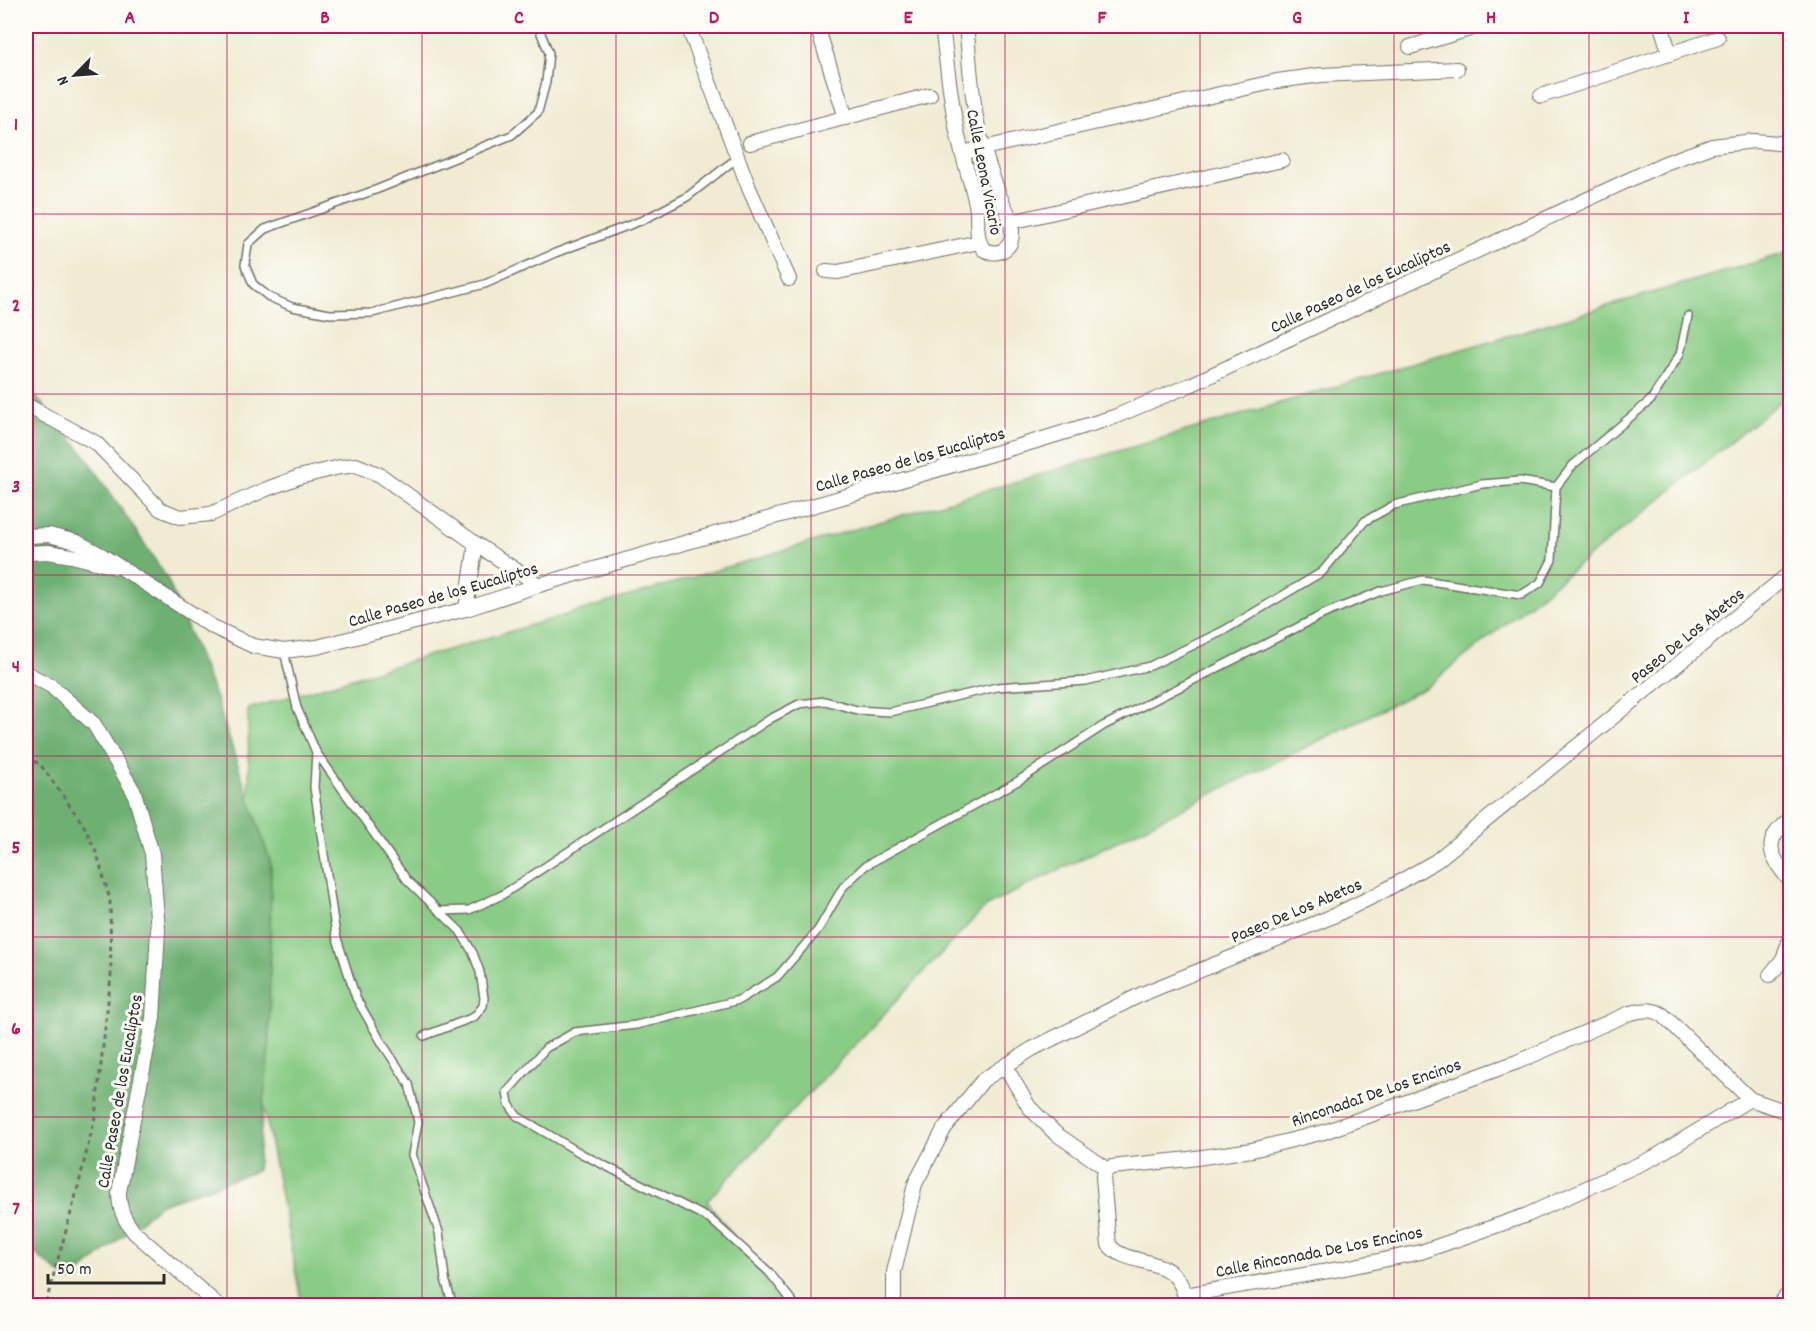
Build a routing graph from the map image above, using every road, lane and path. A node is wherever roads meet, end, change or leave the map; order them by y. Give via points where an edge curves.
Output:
1 (538, 26) edge
2 (688, 26) edge
3 (817, 26) edge
4 (942, 26) edge
5 (966, 26) edge
6 (1479, 26) edge
7 (1660, 26) edge
8 (1718, 38) dead end
9 (1410, 47) dead end
10 (1671, 54) junction
11 (1457, 69) dead end
12 (930, 95) dead end
13 (1541, 96) dead end
14 (846, 117) junction
15 (750, 143) dead end
16 (1791, 144) edge
17 (984, 148) junction
18 (962, 153) junction
19 (737, 158) junction
20 (1282, 160) dead end
21 (1011, 222) junction
22 (979, 242) junction
23 (826, 271) dead end
24 (789, 279) dead end
25 (1688, 316) dead end
26 (26, 405) edge
27 (1556, 487) junction
28 (26, 536) edge
29 (476, 544) junction
30 (26, 553) edge
31 (120, 568) junction
32 (1791, 573) edge
33 (539, 585) junction
34 (466, 609) junction
35 (284, 651) junction
36 (26, 673) edge
37 (316, 752) junction
38 (26, 757) edge
39 (1791, 819) edge
40 (1791, 881) edge
41 (439, 910) junction
42 (1791, 939) edge
43 (1770, 975) dead end
44 (424, 1035) dead end
45 (1005, 1066) junction
46 (1750, 1099) junction
47 (1791, 1113) edge
48 (1107, 1169) junction
49 (1791, 1292) edge
50 (1185, 1300) edge
51 (45, 1305) edge
52 (219, 1305) edge
53 (453, 1305) edge
54 (796, 1305) edge
55 (894, 1305) edge
56 (1778, 1305) edge

1 - 19 lane via 549,53 538,112 512,135 265,229 248,244 245,265 254,284 269,297 292,307 330,314 372,312 485,284 643,220 687,197
2 - 19 street
3 - 14 street
4 - 18 street, Calle Leona Vicario
5 - 17 street, Calle Leona Vicario
6 - 9 street
7 - 10 street
8 - 10 street
10 - 13 street
11 - 17 street via 1321,75 1277,81
12 - 14 street
14 - 15 street
16 - 33 street, Calle Paseo de los Eucaliptos via 1754,141 1712,146 1665,163 1190,386 1114,417
17 - 18 street
17 - 21 street, Calle Leona Vicario
18 - 22 street, Calle Leona Vicario via 976,203
19 - 24 street
20 - 21 street
21 - 22 street, Calle Leona Vicario via 1010,245 1004,251 988,252
22 - 23 street via 838,272
25 - 27 lane via 1680,354 1651,400 1573,465
26 - 29 street via 96,443 160,509 180,517 211,514 299,477 356,465 380,475
27 - 41 lane via 1520,481 1482,484 1394,505 1365,521 1322,572 1223,631 1150,666 1086,681 997,687 890,712 857,710 825,701 799,704 770,718 502,895 469,909
27 - 54 lane via 1552,560 1540,583 1521,595 1423,580 1381,591 1324,615 1103,726 1018,782 865,866 843,887 818,930 777,977 739,1000 636,1025 575,1032 546,1048 507,1092 517,1116 710,1219 769,1272
28 - 31 street, Calle Paseo de los Eucaliptos via 49,535 77,542
29 - 33 street
29 - 34 street
30 - 31 street via 48,552
31 - 35 street, Calle Paseo de los Eucaliptos via 221,631 253,646
32 - 45 street, Paseo De Los Abetos via 1436,861 1331,917 1142,994 1032,1048
33 - 34 street, Calle Paseo de los Eucaliptos
34 - 35 street, Calle Paseo de los Eucaliptos via 316,647
35 - 37 lane via 297,708
36 - 52 street, Calle Paseo de los Eucaliptos via 51,686 94,724 134,792 152,854 158,930 153,1018 119,1206 135,1233
37 - 41 lane via 407,880
37 - 53 lane via 315,787 336,934 356,998 410,1084 418,1122 412,1155 439,1232
38 - 51 path via 40,764 83,824 97,854 110,900 111,976 95,1117
39 - 40 street via 1773,836 1772,850 1776,863
41 - 44 lane via 460,931 473,953 484,998 474,1017
42 - 43 street via 1783,959
45 - 48 street via 1029,1107 1055,1133
45 - 55 street, Paseo De Los Abetos via 983,1080 944,1129 915,1184 894,1272
46 - 47 street
46 - 48 street, RinconadaI De Los Encinos via 1663,1015 1646,1009 1517,1062 1324,1132 1252,1150
46 - 50 street, Calle Rinconada De Los Encinos via 1653,1158 1485,1230 1421,1252
48 - 50 street via 1103,1178 1108,1245 1122,1254 1161,1266 1176,1279
49 - 56 street

